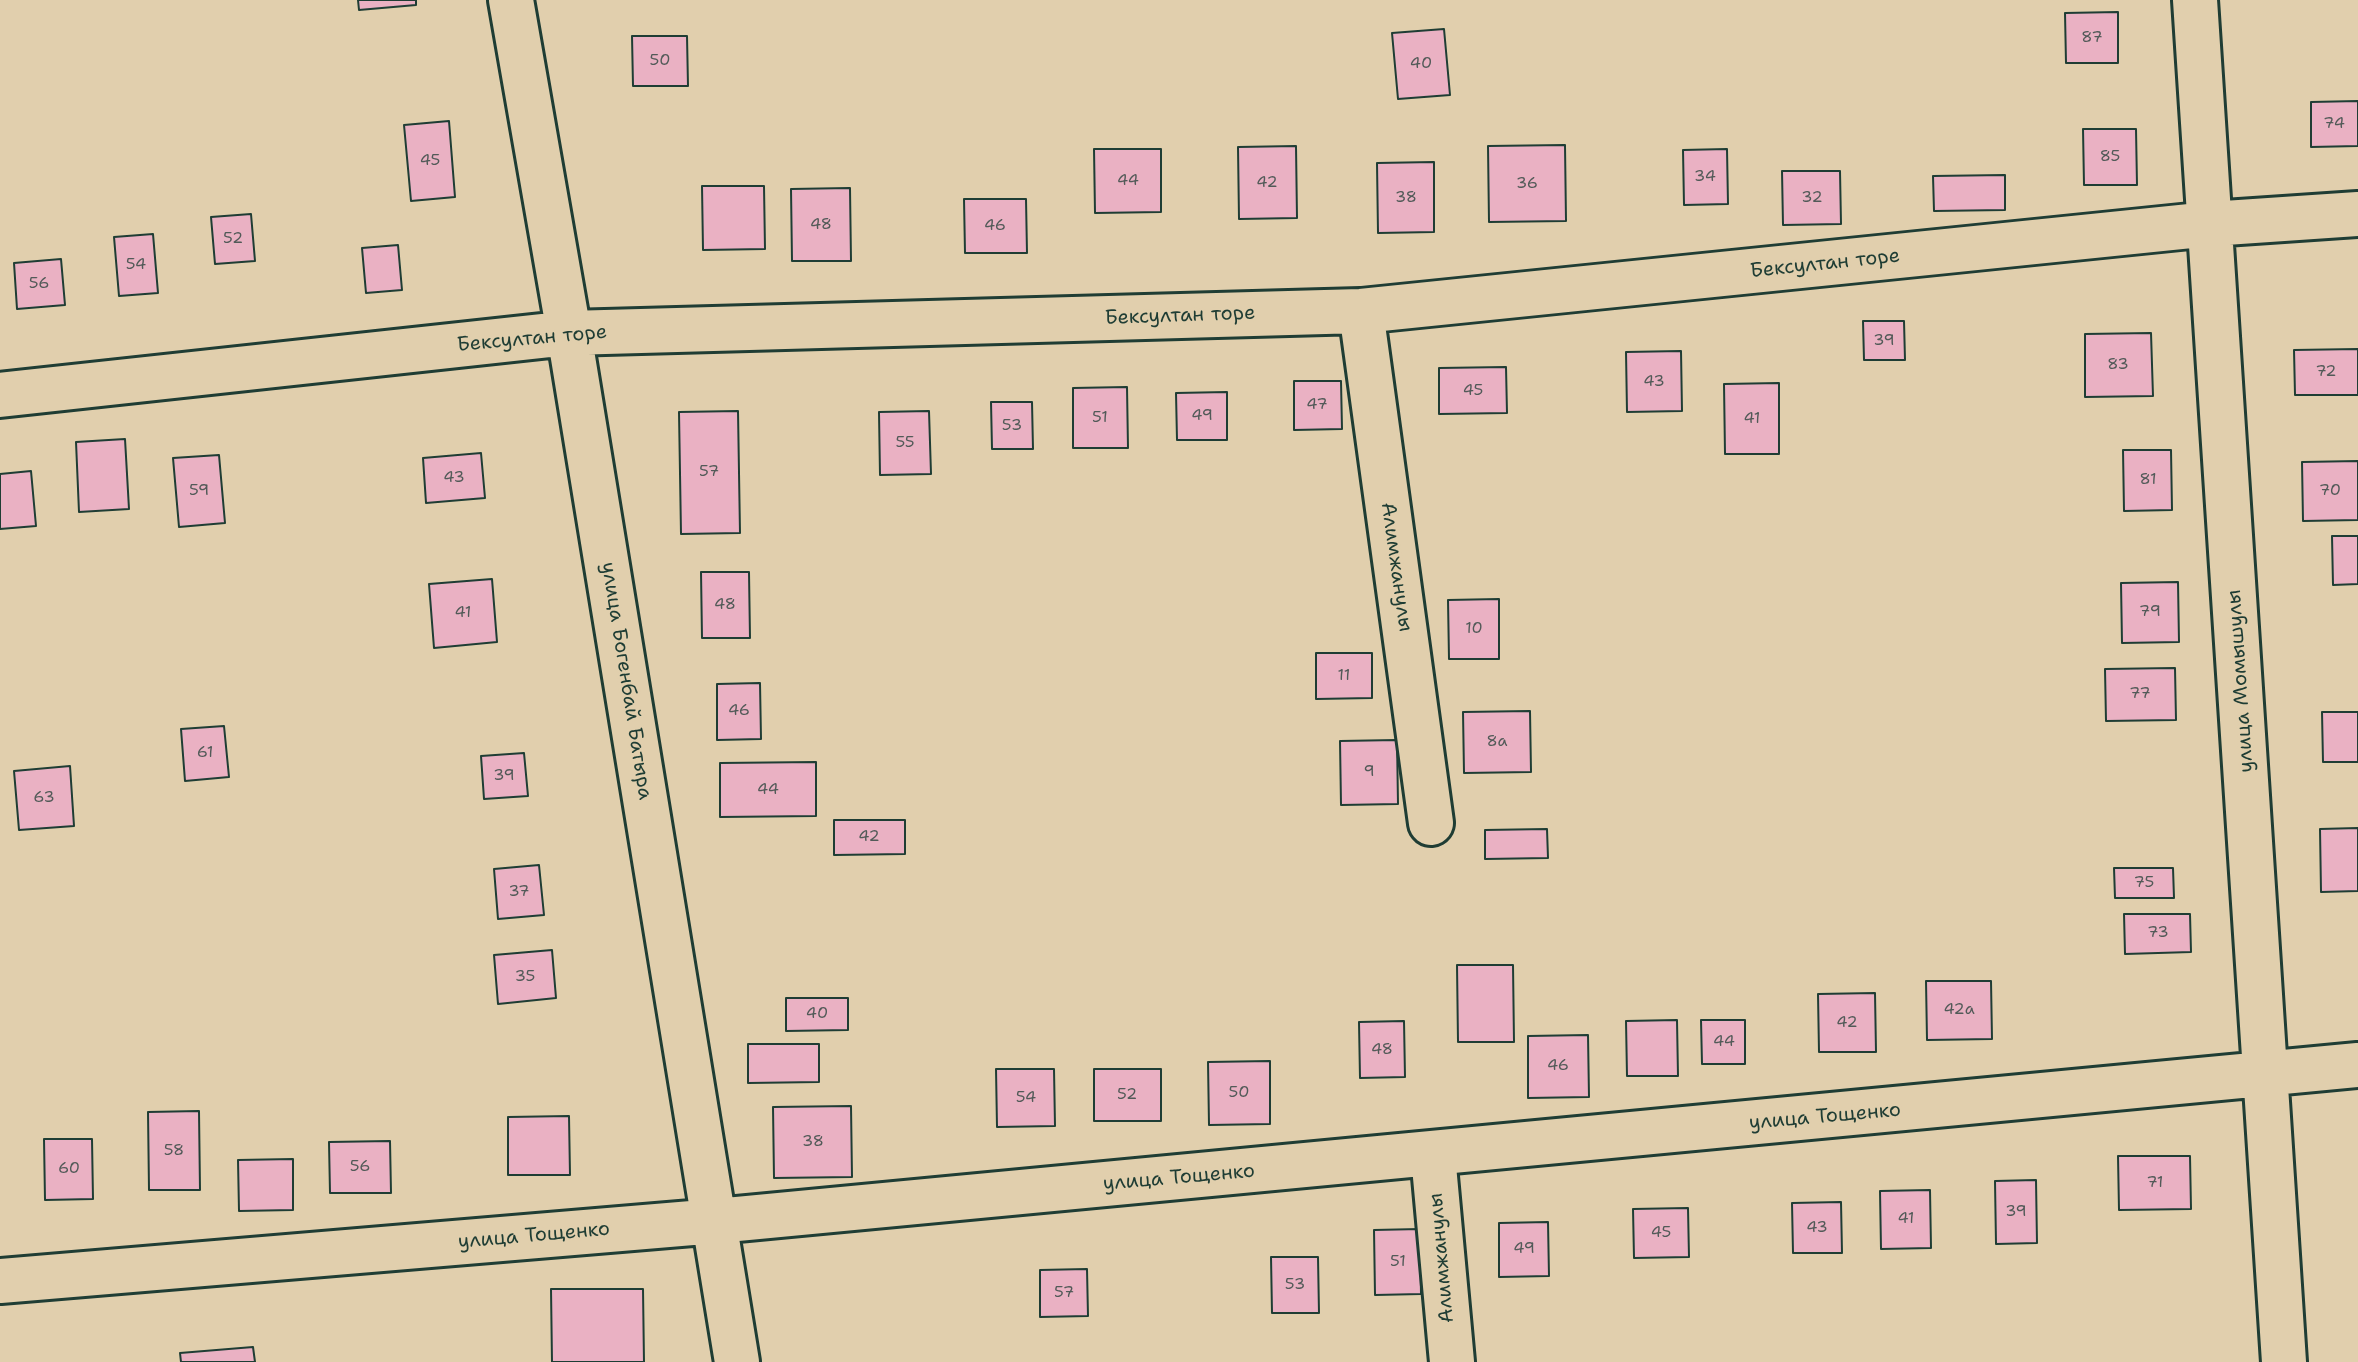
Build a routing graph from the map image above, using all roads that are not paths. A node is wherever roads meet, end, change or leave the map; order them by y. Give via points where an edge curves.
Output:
1 (511, 0) edge
2 (2195, 0) edge
3 (2358, 214) edge
4 (2210, 224) junction
5 (1361, 311) junction
6 (569, 333) junction
7 (0, 395) edge
8 (1431, 823) dead end
9 (2358, 1065) edge
10 (2267, 1075) junction
11 (1433, 1155) junction
12 (716, 1221) junction
13 (0, 1281) edge
14 (737, 1362) edge
15 (1452, 1362) edge
16 (2284, 1362) edge

1 - 6 street, улица Богенбай Батыра
2 - 4 street, улица Момышулы
3 - 4 street, Бексултан торе
4 - 5 street, Бексултан торе
4 - 10 street, улица Момышулы
5 - 6 street, Бексултан торе
5 - 8 street, Алимжанулы
6 - 7 street, Бексултан торе
6 - 12 street, улица Богенбай Батыра
9 - 10 street, улица Тощенко
10 - 11 street, улица Тощенко
10 - 16 street, улица Момышулы
11 - 12 street, улица Тощенко
11 - 15 street, Алимжанулы
12 - 13 street, улица Тощенко
12 - 14 street, улица Богенбай Батыра

